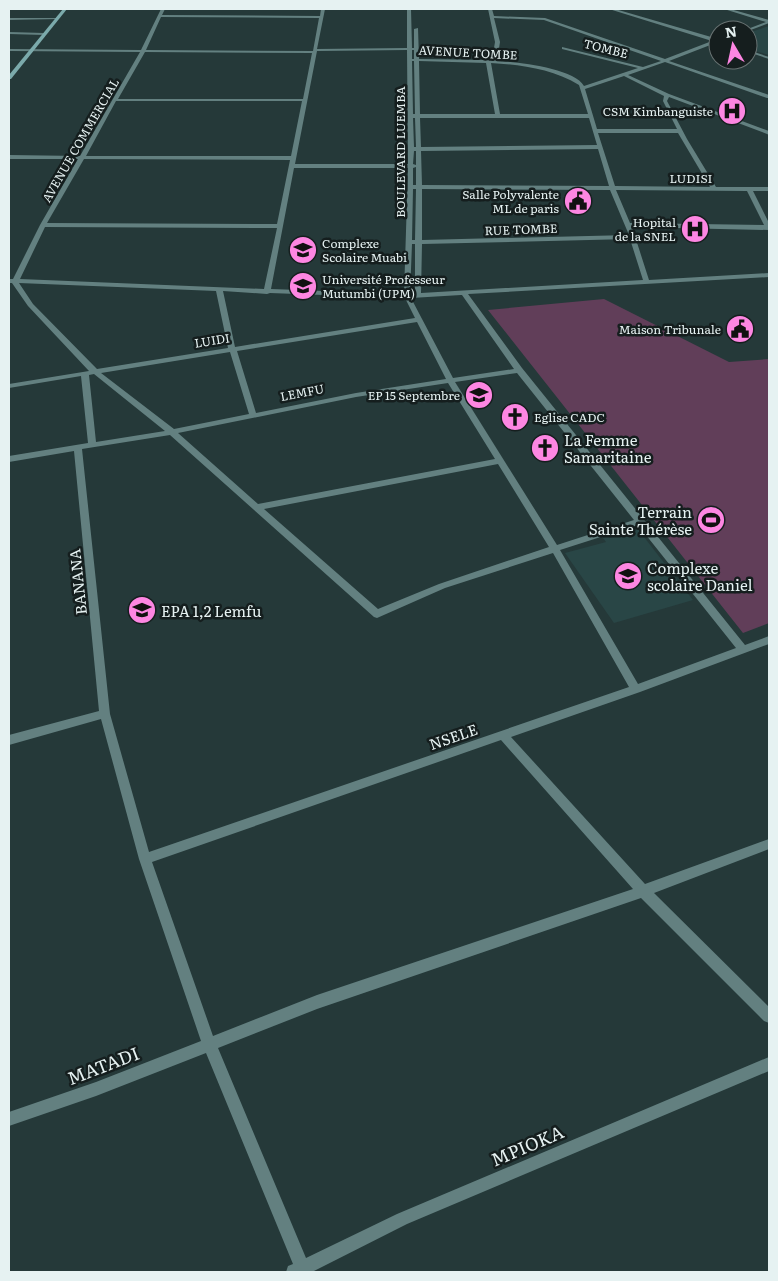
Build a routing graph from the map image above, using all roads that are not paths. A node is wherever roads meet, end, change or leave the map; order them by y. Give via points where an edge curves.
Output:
1 (65, 9) edge
2 (163, 9) edge
3 (323, 9) edge
4 (409, 9) edge
5 (416, 9) edge
6 (490, 9) edge
7 (612, 9) edge
8 (726, 9) edge
9 (159, 16) junction
10 (321, 17) junction
11 (492, 17) junction
12 (9, 19) edge
13 (57, 19) junction
14 (769, 22) edge
15 (9, 33) edge
16 (44, 34) junction
17 (708, 38) edge
18 (708, 44) edge
19 (564, 48) dead end
20 (410, 49) junction
21 (417, 49) junction
22 (9, 50) edge
23 (29, 51) junction
24 (143, 51) junction
25 (315, 51) junction
26 (410, 60) junction
27 (417, 60) junction
28 (665, 61) junction
29 (491, 62) junction
30 (644, 68) junction
31 (9, 70) edge
32 (16, 70) junction
33 (625, 75) junction
34 (9, 78) edge
35 (768, 87) dead end
36 (583, 88) junction
37 (756, 92) junction
38 (667, 95) junction
39 (769, 97) edge
40 (114, 100) junction
41 (305, 100) junction
42 (498, 115) junction
43 (411, 116) junction
44 (419, 116) junction
45 (591, 116) junction
46 (596, 131) junction
47 (680, 131) junction
48 (769, 133) edge
49 (601, 147) junction
50 (411, 149) junction
51 (419, 149) junction
52 (9, 157) edge
53 (83, 157) junction
54 (293, 158) junction
55 (291, 166) junction
56 (410, 166) junction
57 (419, 166) junction
58 (410, 187) junction
59 (420, 187) junction
60 (613, 188) junction
61 (714, 189) junction
62 (749, 189) junction
63 (769, 189) edge
64 (43, 225) junction
65 (628, 225) junction
66 (279, 226) junction
67 (769, 228) edge
68 (632, 237) junction
69 (410, 242) junction
70 (420, 242) junction
71 (769, 275) edge
72 (12, 282) edge
73 (647, 283) junction
74 (219, 290) junction
75 (267, 292) junction
76 (464, 294) junction
77 (407, 296) junction
78 (418, 296) junction
79 (420, 319) junction
80 (232, 348) junction
81 (519, 370) junction
82 (90, 372) junction
83 (451, 380) junction
84 (9, 386) edge
85 (252, 415) junction
86 (172, 432) junction
87 (92, 445) junction
88 (78, 448) junction
89 (9, 459) edge
90 (500, 461) junction
91 (257, 507) junction
92 (640, 521) junction
93 (555, 549) junction
94 (769, 640) edge
95 (742, 649) junction
96 (636, 689) junction
97 (105, 714) junction
98 (504, 735) junction
99 (9, 740) edge
100 (769, 844) edge
101 (145, 859) junction
102 (643, 891) junction
103 (769, 1016) edge
104 (209, 1044) junction
105 (769, 1064) edge
106 (9, 1119) edge
107 (301, 1271) edge

1 - 13 street
2 - 9 street, AVENUE COMMERCIAL
3 - 10 street
4 - 20 street, BOULEVARD LUEMBA
5 - 21 street, BOULEVARD LUEMBA
6 - 11 street
7 - 17 street
8 - 14 street
9 - 10 street
9 - 24 street, AVENUE COMMERCIAL
10 - 25 street
11 - 28 street via 540,18
11 - 29 street via 498,34 497,52
12 - 13 street
13 - 16 street
15 - 16 street
16 - 23 street
18 - 28 street
19 - 30 street, TOMBE
20 - 21 street
20 - 25 street
20 - 26 street, BOULEVARD LUEMBA
21 - 27 street, BOULEVARD LUEMBA
22 - 23 street
23 - 24 street
23 - 32 street
24 - 25 street
24 - 40 street, AVENUE COMMERCIAL
25 - 41 street
26 - 27 street, AVENUE TOMBE
26 - 43 street, BOULEVARD LUEMBA
27 - 29 street, AVENUE TOMBE
27 - 44 street, BOULEVARD LUEMBA
28 - 30 street
28 - 37 street
29 - 36 street, AVENUE TOMBE via 546,70 575,79
29 - 42 street
30 - 33 street
31 - 32 street
32 - 34 street
33 - 36 street
33 - 38 street
35 - 37 street
36 - 45 street
37 - 39 street
38 - 47 street via 665,101
38 - 48 street
40 - 41 street
40 - 53 street, AVENUE COMMERCIAL
41 - 54 street
42 - 44 street
42 - 45 street
43 - 44 street
43 - 50 street, BOULEVARD LUEMBA
44 - 51 street, BOULEVARD LUEMBA
45 - 46 street
46 - 47 street
46 - 49 street
47 - 61 street
49 - 51 street
49 - 60 street
50 - 51 street
50 - 56 street, BOULEVARD LUEMBA
51 - 57 street, BOULEVARD LUEMBA
52 - 53 street
53 - 54 street
53 - 64 street, AVENUE COMMERCIAL
54 - 55 street
55 - 56 street
55 - 66 street
56 - 57 street
56 - 58 street, BOULEVARD LUEMBA
57 - 59 street, BOULEVARD LUEMBA
58 - 59 street
58 - 69 street, BOULEVARD LUEMBA
59 - 60 street
59 - 70 street, BOULEVARD LUEMBA
60 - 61 street, LUDISI
60 - 65 street
61 - 62 street, LUDISI
62 - 63 street, LUDISI
62 - 67 street
64 - 66 street
64 - 72 street, AVENUE COMMERCIAL
65 - 67 street
65 - 68 street
66 - 75 street
68 - 70 street, RUE TOMBE
68 - 73 street
69 - 70 street, RUE TOMBE
69 - 77 street, BOULEVARD LUEMBA
70 - 78 street, BOULEVARD LUEMBA
71 - 73 street
72 - 74 street
72 - 82 street
73 - 76 street
74 - 75 street
74 - 80 street
75 - 77 street
76 - 78 street
76 - 81 street
77 - 78 street
77 - 79 street
79 - 80 street, LUIDI
79 - 83 street
80 - 82 street, LUIDI
80 - 85 street
81 - 83 street, LEMFU
81 - 92 street
82 - 84 street, LUIDI
82 - 86 street
82 - 87 street
83 - 85 street, LEMFU
83 - 90 street
85 - 86 street, LEMFU
86 - 87 street, LEMFU
86 - 91 street
87 - 88 street
88 - 89 street
88 - 97 street, BANANA
90 - 91 street
90 - 93 street
91 - 93 street via 377,614 442,586
92 - 93 street
92 - 95 street
93 - 96 street
94 - 95 street, NSELE
95 - 96 street, NSELE
96 - 98 street, NSELE
97 - 99 street
97 - 101 street, BANANA
98 - 101 street, NSELE
98 - 102 street
100 - 102 street
101 - 104 street, BANANA
102 - 103 street
102 - 104 street via 317,1002
104 - 106 street, MATADI
104 - 107 street, BANANA
105 - 107 street, MPIOKA via 402,1219

